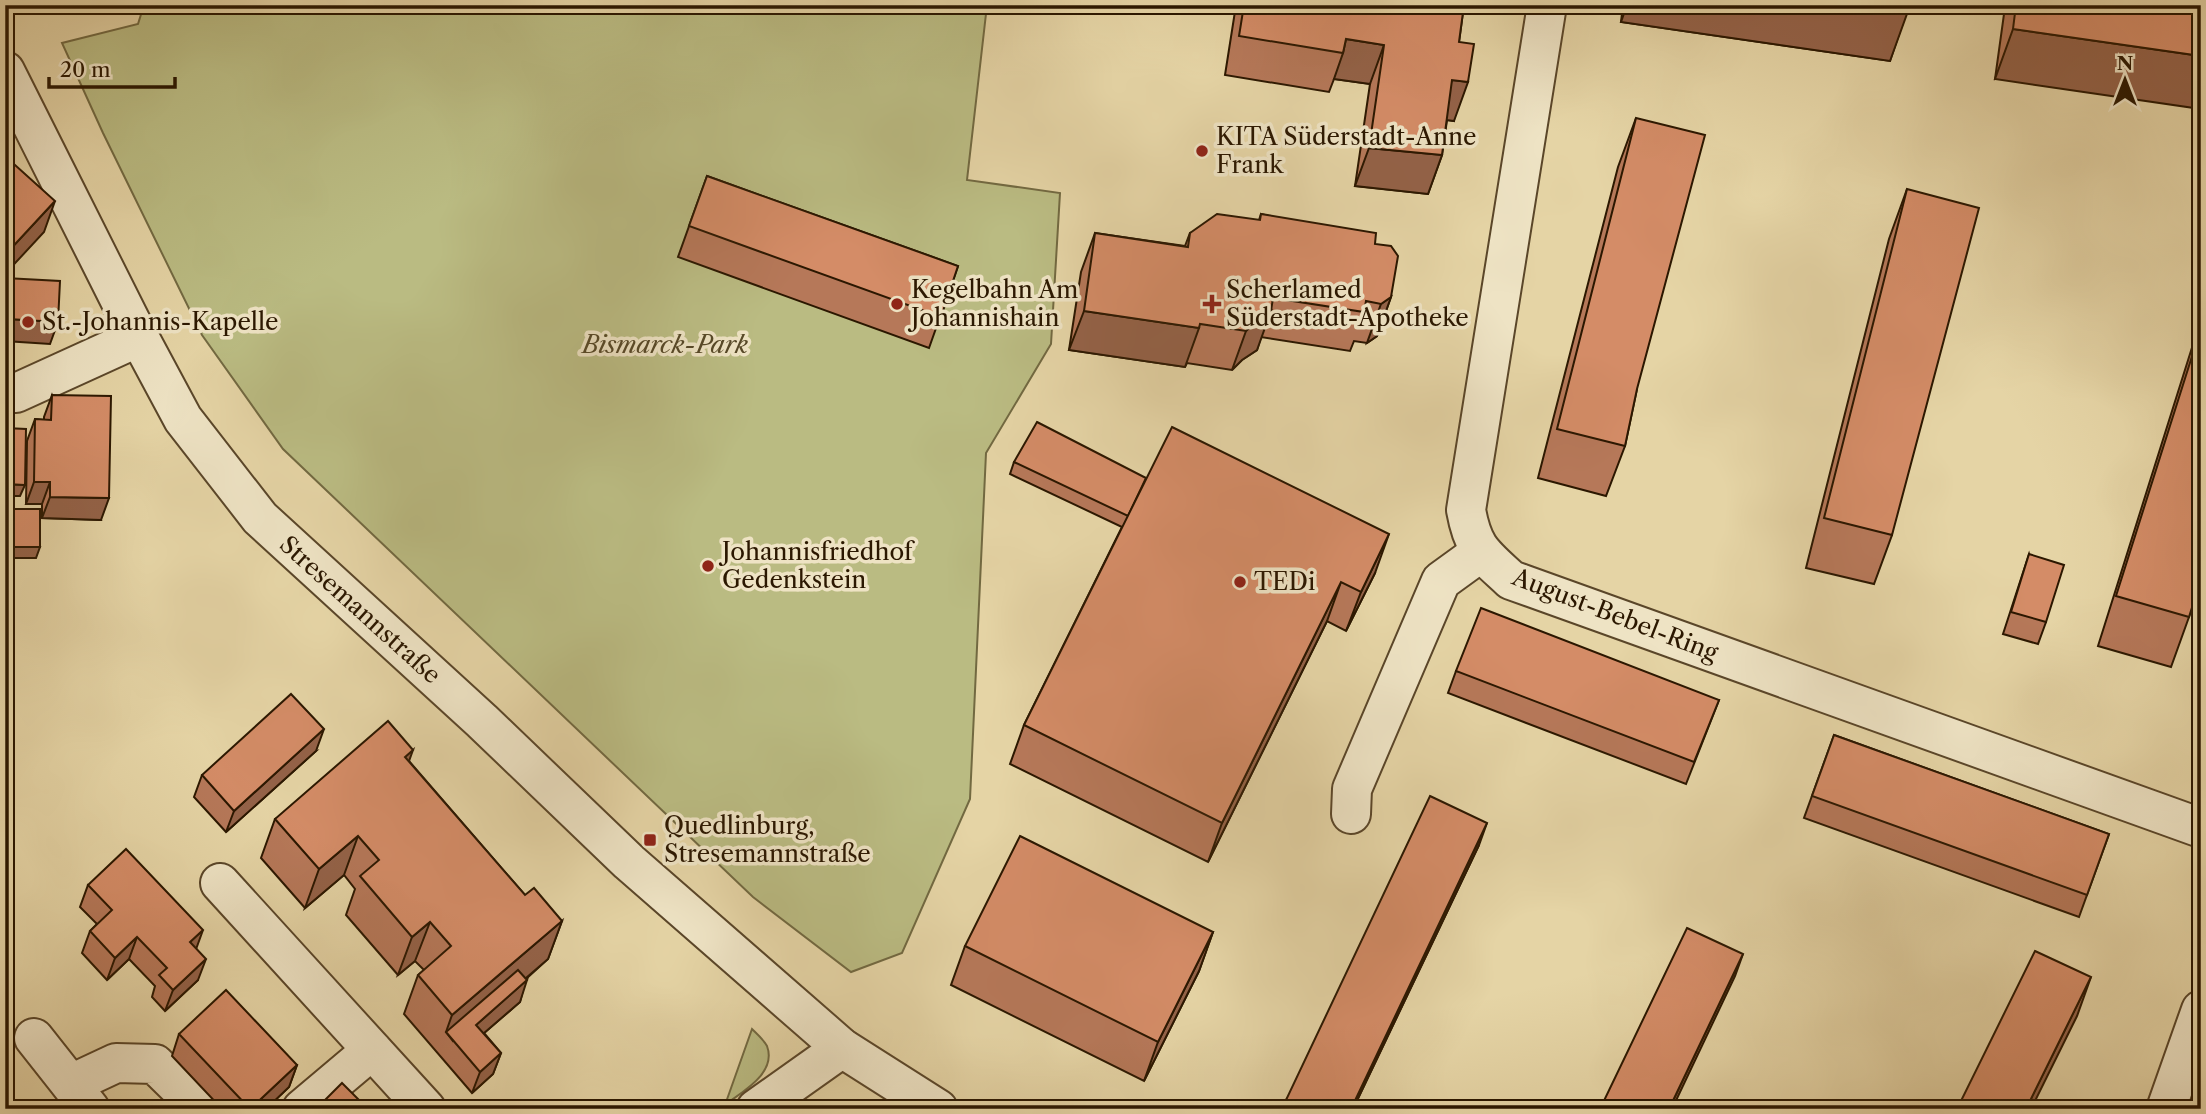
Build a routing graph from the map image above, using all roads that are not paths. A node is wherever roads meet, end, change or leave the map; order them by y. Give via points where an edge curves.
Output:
1 (1548, 5) edge
2 (5, 71) edge
3 (139, 337) junction
4 (5, 393) edge
5 (1481, 552) junction
6 (1351, 814) dead end
7 (2201, 828) edge
8 (220, 883) dead end
9 (2201, 1010) edge
10 (34, 1038) dead end
11 (842, 1048) junction
12 (372, 1050) junction
13 (80, 1097) edge
14 (201, 1109) edge
15 (302, 1109) edge
16 (426, 1109) edge
17 (756, 1109) edge
18 (938, 1109) edge
19 (2166, 1109) edge

1 - 5 street, August-Bebel-Ring via 1466,510 1471,535
2 - 3 street, Stresemannstraße
3 - 4 street via 16,393
3 - 11 street, Stresemannstraße via 183,419 260,519 472,711 629,862
5 - 6 street via 1441,581 1352,789
5 - 7 street, August-Bebel-Ring via 1511,580
8 - 12 street
9 - 19 street
10 - 13 street
11 - 17 street
11 - 18 street, Stresemannstraße
12 - 15 street
12 - 16 street
13 - 14 street via 116,1063 155,1064

